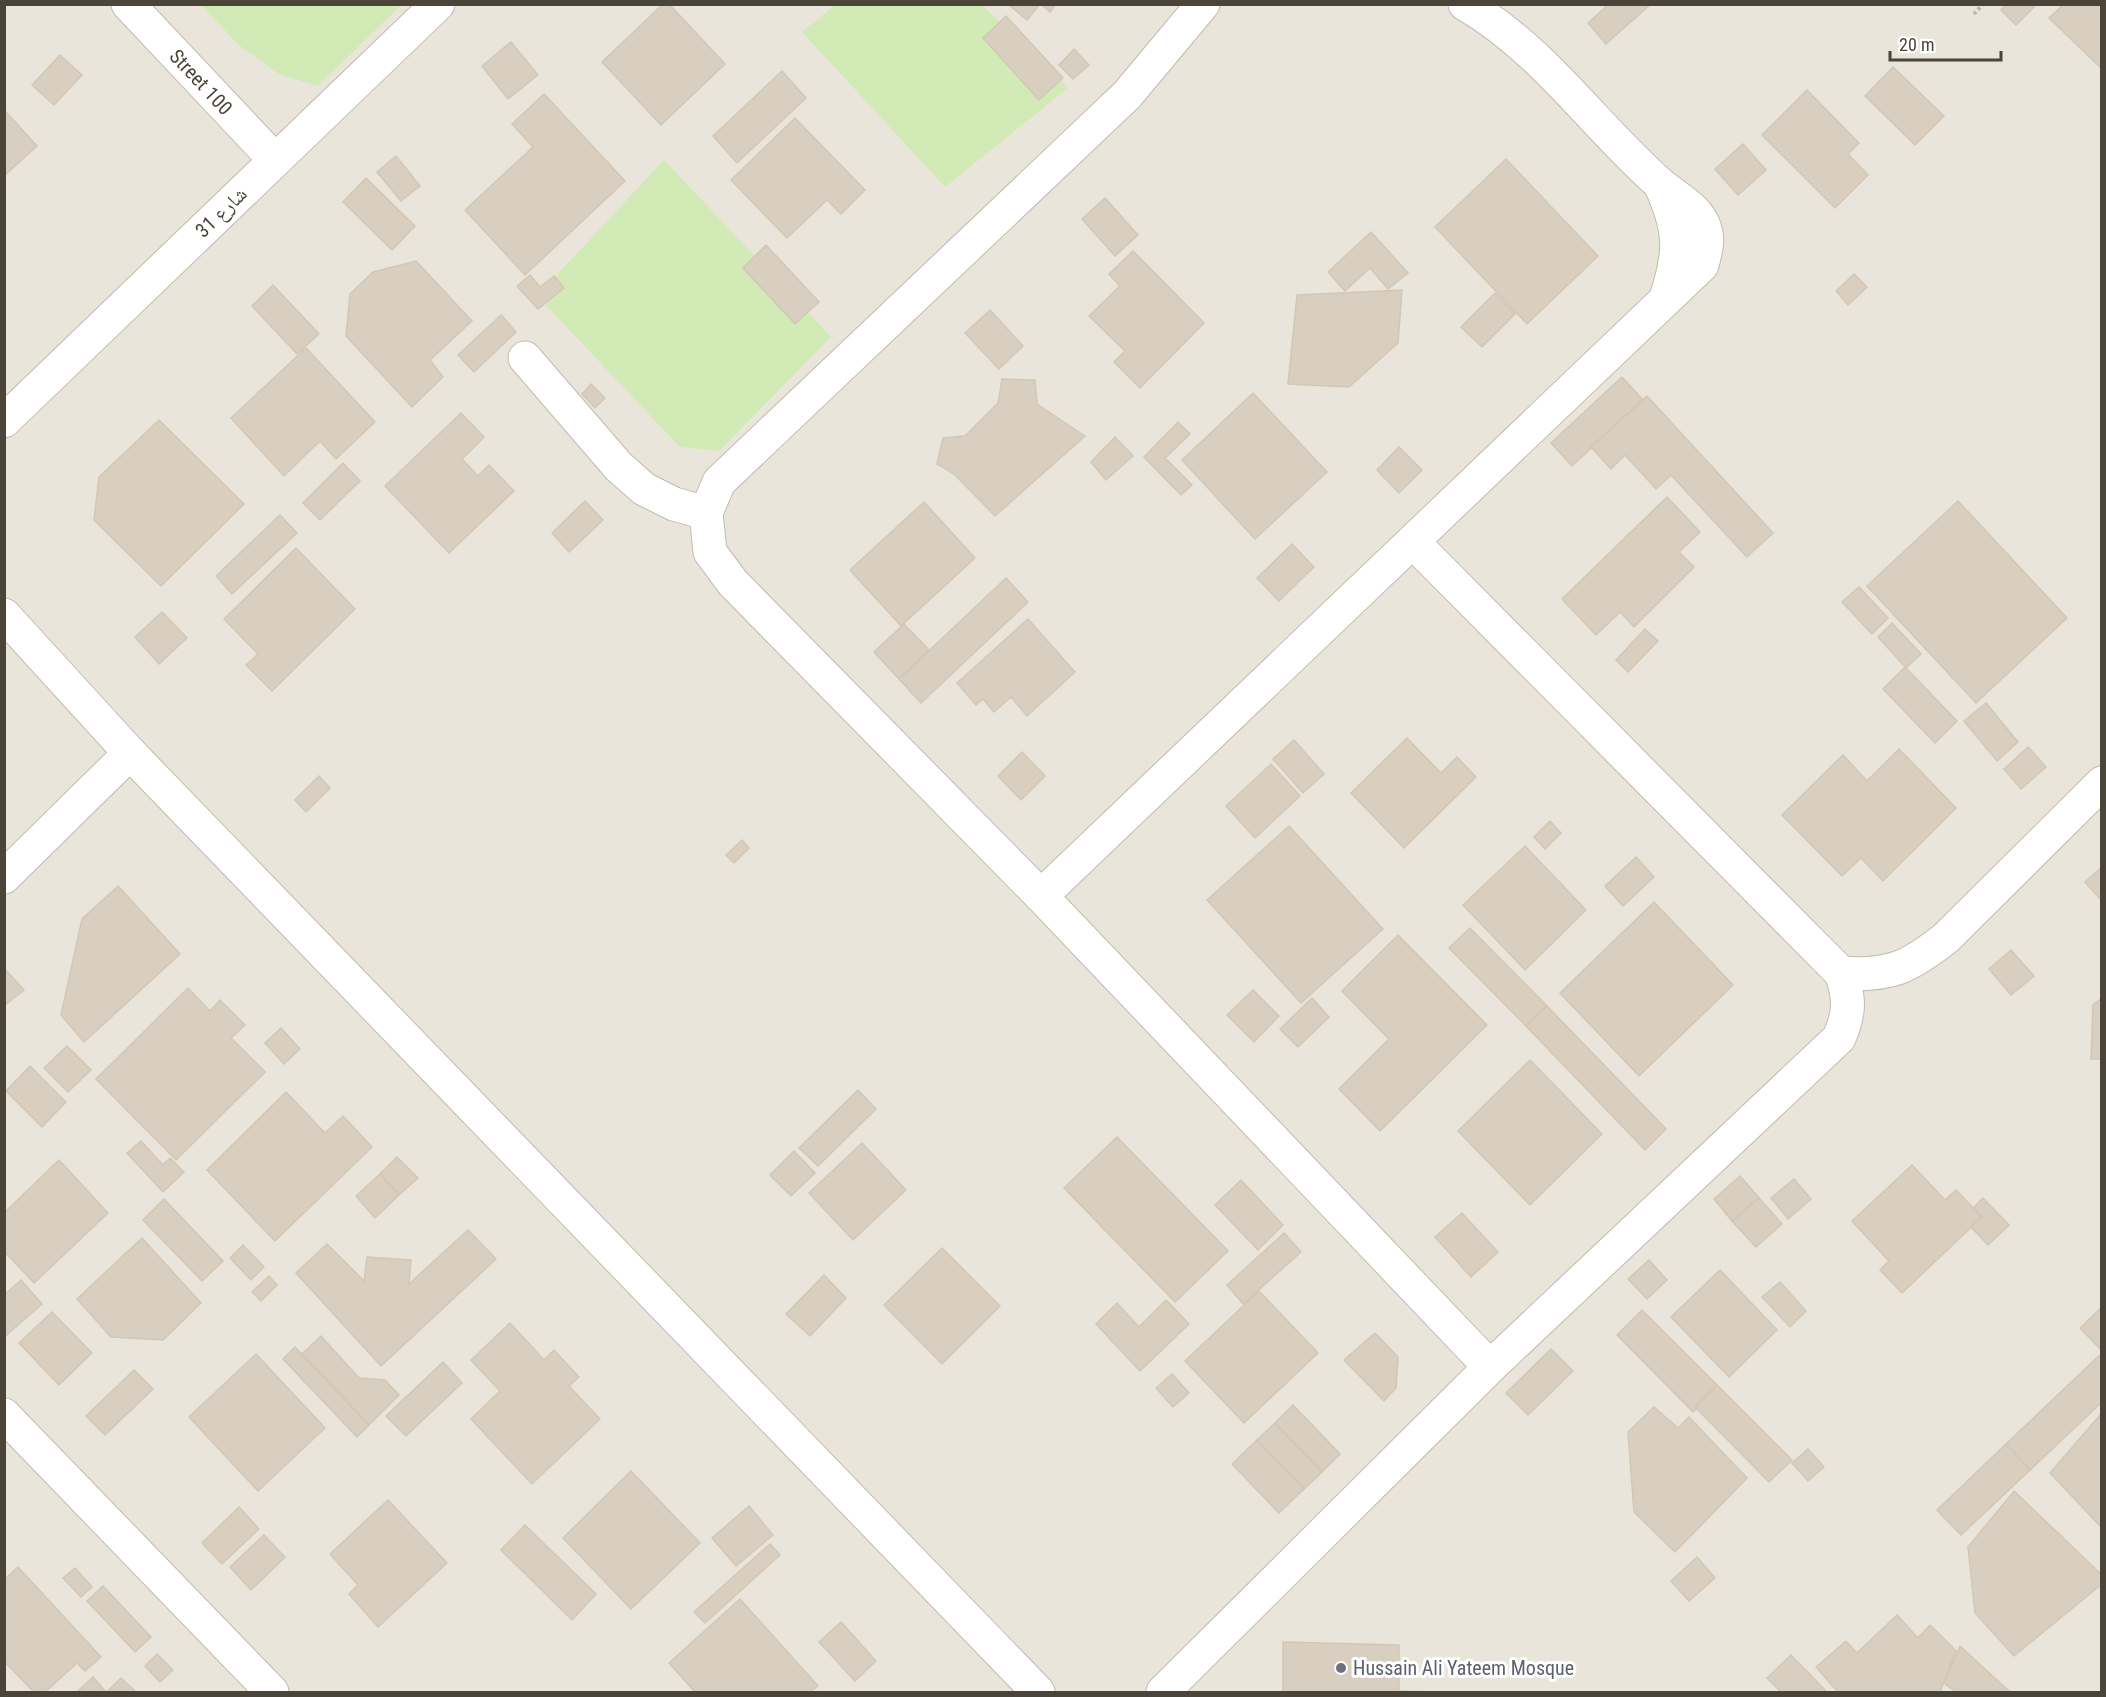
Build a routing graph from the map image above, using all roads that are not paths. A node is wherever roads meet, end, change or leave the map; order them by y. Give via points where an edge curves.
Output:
1 (128, 4) edge
2 (438, 4) edge
3 (1203, 4) edge
4 (1465, 4) edge
5 (274, 160) junction
6 (525, 358) dead end
7 (4, 421) edge
8 (706, 513) junction
9 (1413, 542) junction
10 (4, 615) edge
11 (130, 753) junction
12 (2102, 783) edge
13 (4, 877) edge
14 (1041, 896) junction
15 (1841, 973) junction
16 (1490, 1367) junction
17 (4, 1415) edge
18 (272, 1692) edge
19 (1038, 1692) edge
20 (1163, 1692) edge

1 - 5 street, Street 100
2 - 5 street, شارع 31
3 - 8 street via 1127,94 719,482
4 - 9 street via 1545,67 1661,185 1697,214 1706,230 1707,248 1702,265 1690,279
5 - 7 street, شارع 31
6 - 8 street via 619,467 645,489 674,504
8 - 14 street via 710,552 733,584
9 - 14 street
9 - 15 street
10 - 11 street
11 - 13 street
11 - 19 street
12 - 15 street via 1924,956 1899,970 1870,975
14 - 16 street
15 - 16 street via 1849,994 1848,1017 1839,1038
16 - 20 street
17 - 18 street

